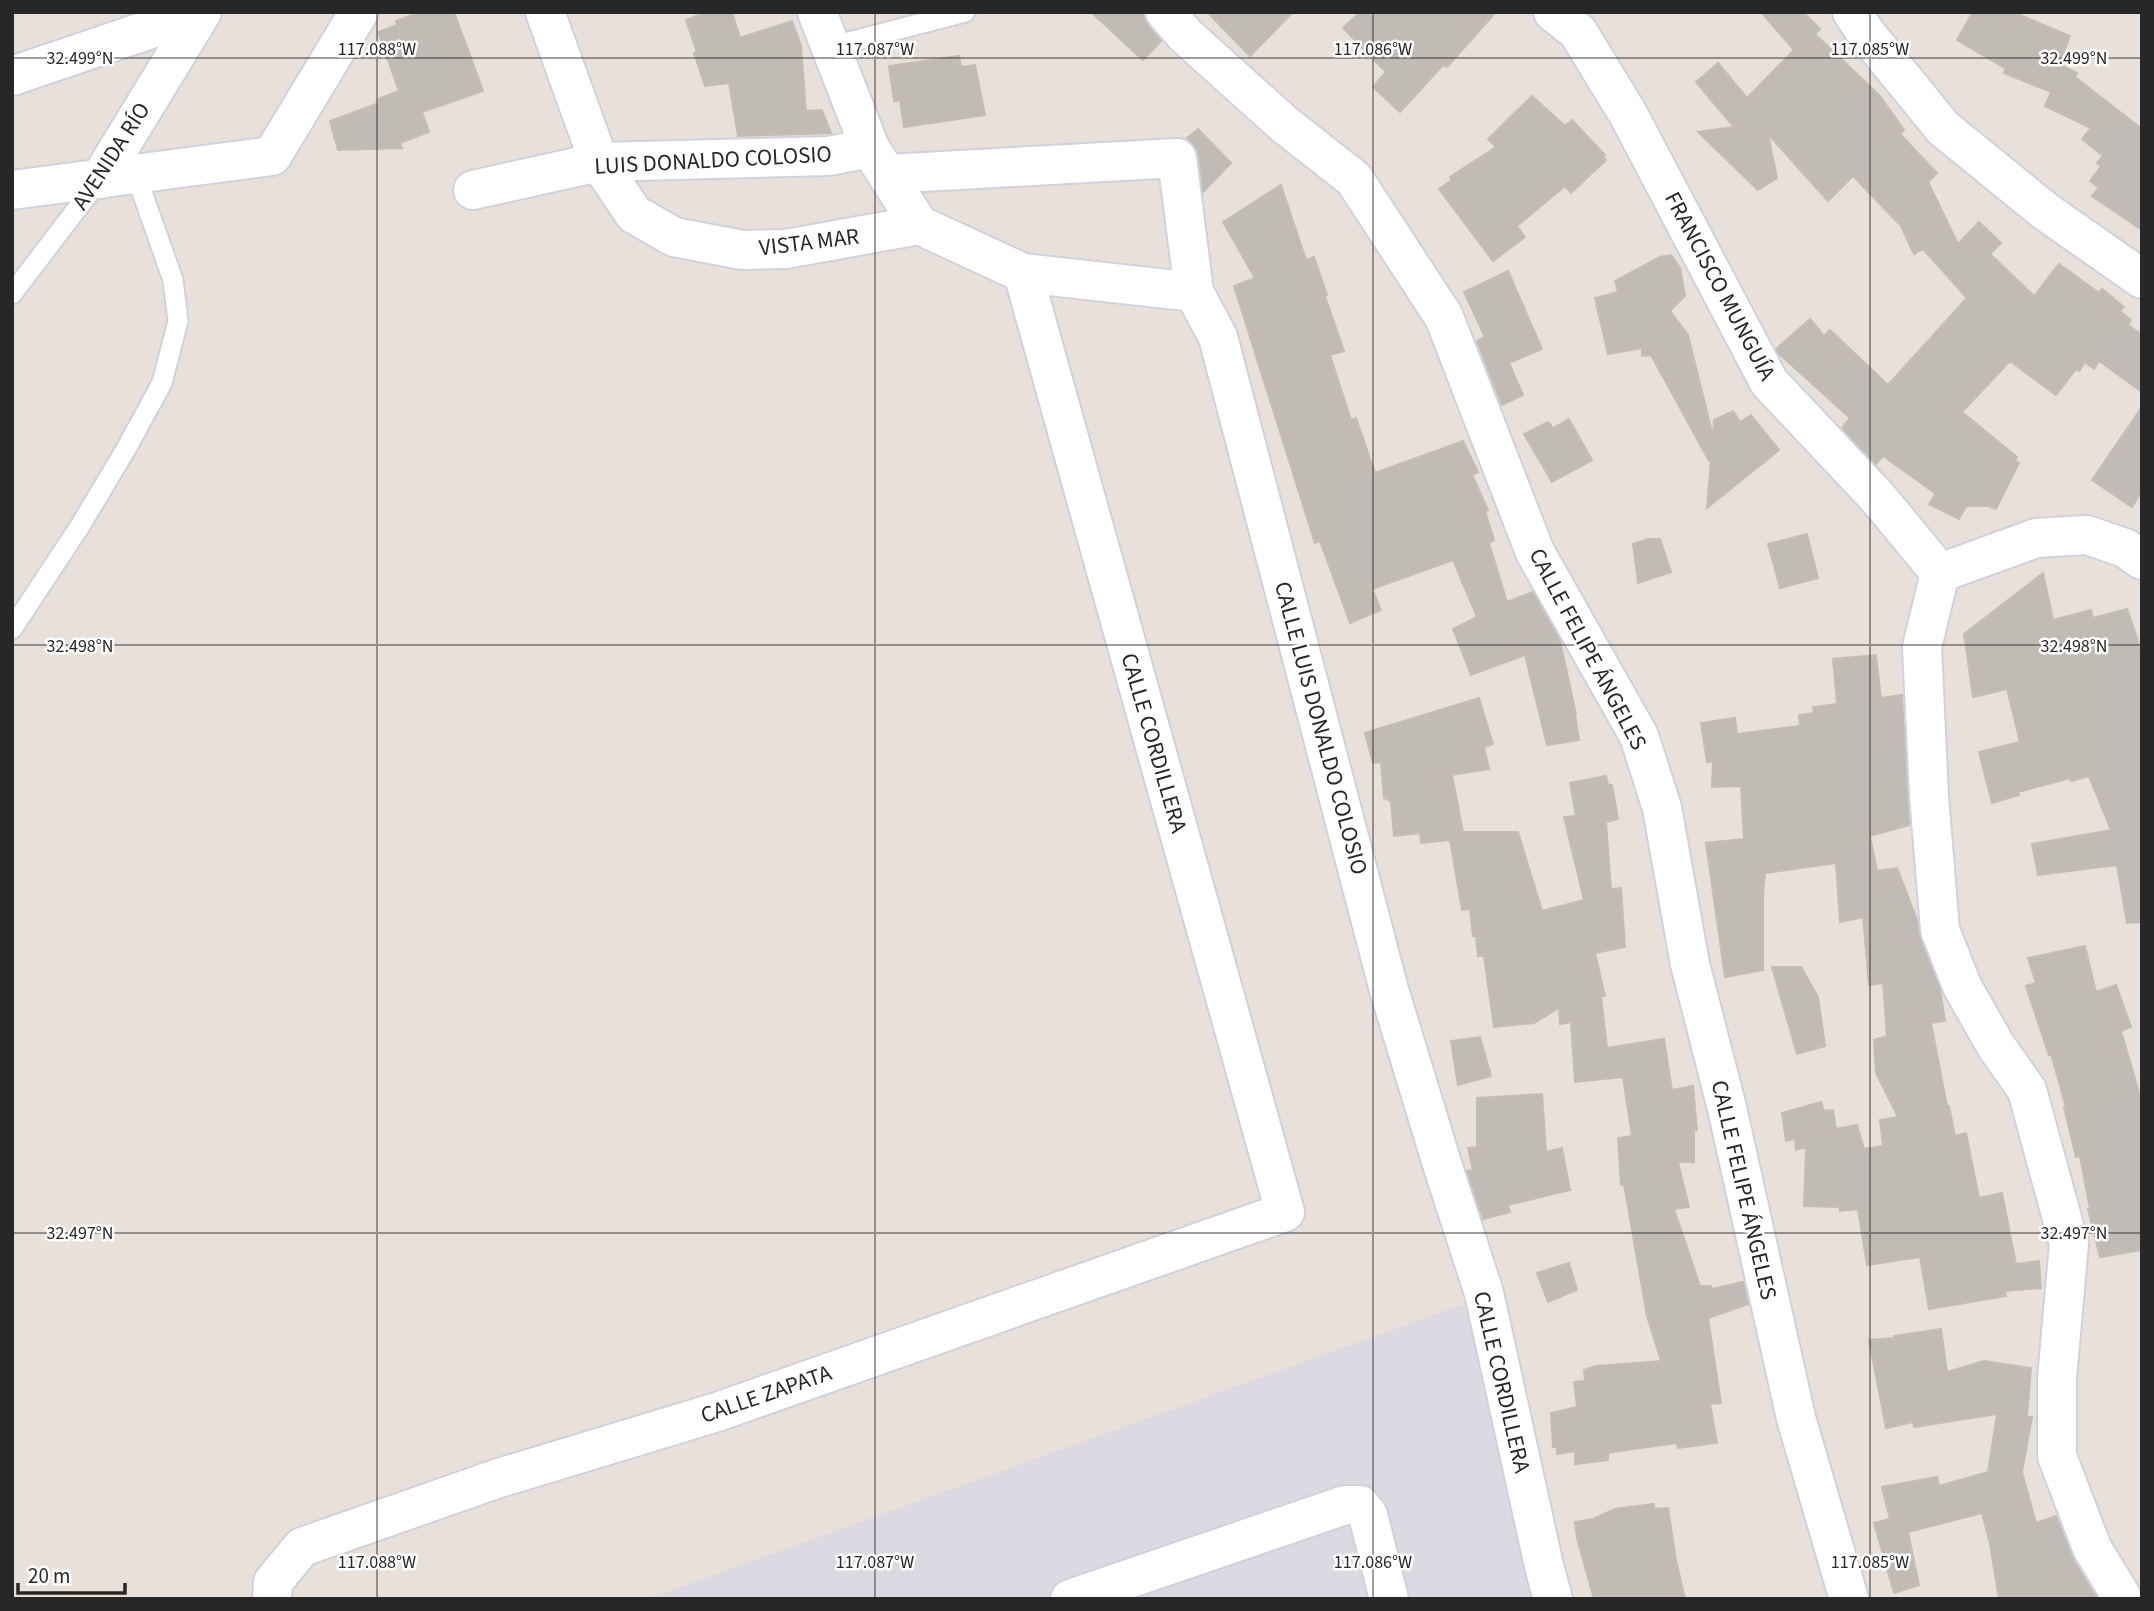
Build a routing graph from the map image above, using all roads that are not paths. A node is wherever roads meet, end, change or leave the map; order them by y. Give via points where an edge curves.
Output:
1 (202, 12) edge
2 (359, 12) edge
3 (545, 12) edge
4 (965, 12) edge
5 (1165, 12) edge
6 (1553, 12) edge
7 (1852, 12) edge
8 (823, 30) edge
9 (12, 76) edge
10 (878, 161) junction
11 (599, 162) junction
12 (118, 177) junction
13 (12, 190) edge
14 (474, 190) dead end
15 (919, 225) junction
16 (1023, 273) junction
17 (2142, 279) edge
18 (1194, 292) junction
19 (12, 294) edge
20 (2142, 561) edge
21 (1940, 573) junction
22 (12, 629) edge
23 (1443, 1167) joint
24 (1285, 1212) joint
25 (272, 1599) edge
26 (1070, 1599) edge
27 (1389, 1599) edge
28 (1553, 1599) edge
29 (1849, 1599) edge
30 (2123, 1599) edge

1 - 9 street
1 - 12 street, AVENIDA RÍO
2 - 12 street via 272,156
3 - 11 street, VISTA MAR
4 - 8 lane
5 - 29 street, CALLE FELIPE ÁNGELES via 1284,124 1354,179 1444,317 1535,551 1639,736 1662,808 1690,964 1796,1418
6 - 21 street, FRANCISCO MUNGUÍA via 1578,32 1628,114 1769,382 1879,499
7 - 17 street via 1942,128 2045,211
8 - 10 street
10 - 11 street, LUIS DONALDO COLOSIO via 830,156
10 - 15 street
10 - 18 street, LUIS DONALDO COLOSIO via 1177,158
11 - 14 street, LUIS DONALDO COLOSIO
11 - 15 street, VISTA MAR via 634,214 674,237 742,250 786,249
12 - 13 street
12 - 19 lane, AVENIDA RÍO
12 - 22 lane via 173,279 178,321 162,383 80,526
15 - 16 street
16 - 18 street
16 - 24 street, CALLE CORDILLERA
18 - 23 street, CALLE LUIS DONALDO COLOSIO via 1218,337 1390,990
20 - 21 street via 2125,548 2087,535 2036,538
21 - 30 street via 1922,647 1940,930 1962,986 2027,1090 2034,1115 2069,1244 2057,1378 2057,1456 2092,1548
23 - 28 street, CALLE CORDILLERA via 1484,1293
24 - 25 street, CALLE ZAPATA via 718,1412 499,1478 302,1547 273,1582
26 - 27 street via 1345,1505 1360,1505 1368,1515

